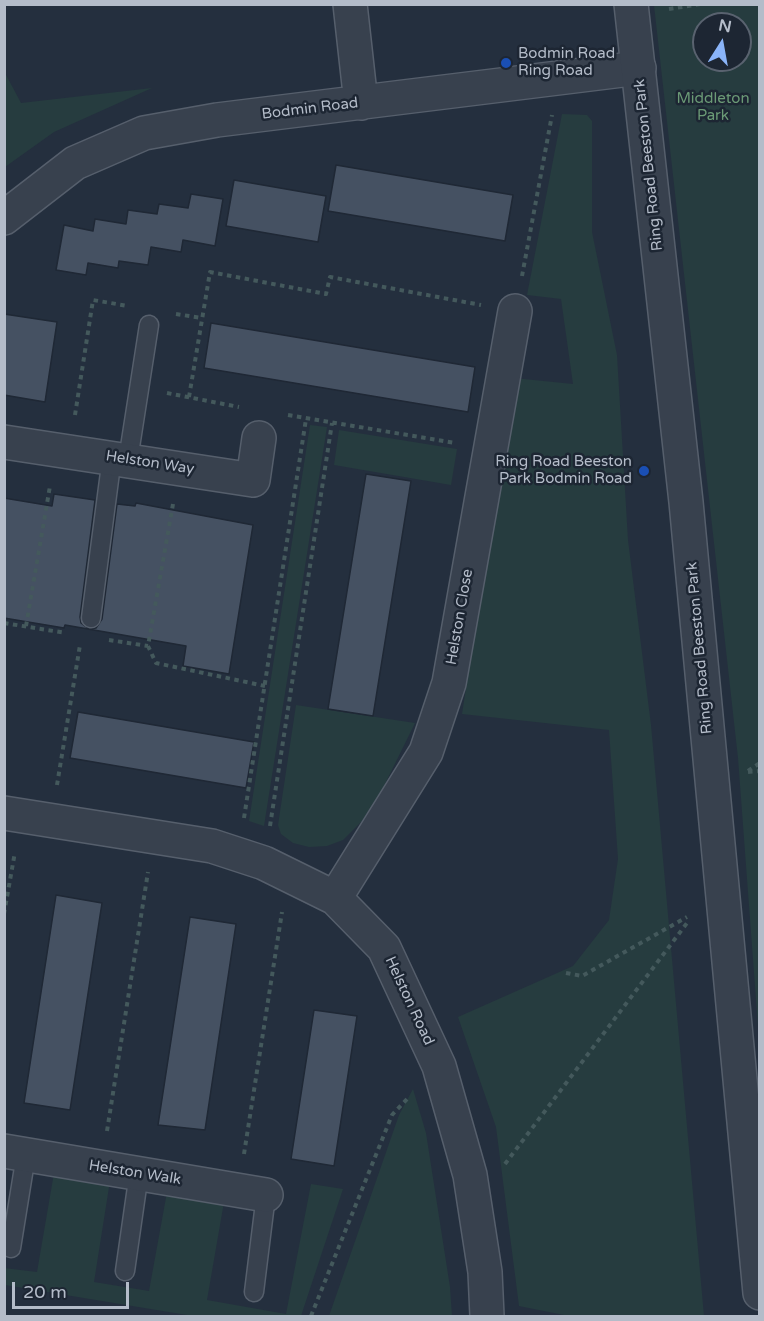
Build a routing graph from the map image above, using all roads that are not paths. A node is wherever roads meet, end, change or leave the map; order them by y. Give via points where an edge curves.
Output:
1 (350, 4) edge
2 (631, 4) edge
3 (639, 68) junction
4 (361, 103) junction
5 (4, 218) edge
6 (515, 311) road end
7 (149, 326) dead end
8 (259, 438) dead end
9 (4, 442) edge
10 (120, 458) junction
11 (91, 618) dead end
12 (26, 817) edge
13 (335, 898) junction
14 (15, 1153) edge
15 (140, 1173) junction
16 (252, 1192) joint
17 (11, 1248) dead end
18 (125, 1271) dead end
19 (254, 1292) dead end
20 (759, 1293) edge
21 (487, 1317) edge

1 - 4 street
2 - 3 street, Ring Road Beeston Park
3 - 4 street, Bodmin Road
3 - 20 street, Ring Road Beeston Park via 687,514
4 - 5 street, Bodmin Road via 144,133 75,164
6 - 13 street, Helston Close via 449,683 426,752
7 - 10 lane via 140,388
8 - 10 street, Helston Way via 253,480
9 - 10 street, Helston Way
10 - 11 lane
12 - 13 street, Helston Road via 212,846 264,864
13 - 21 street, Helston Road via 384,948 439,1066 476,1202
14 - 15 street, Helston Walk
14 - 17 lane
15 - 16 street, Helston Walk
15 - 18 lane
16 - 19 lane

